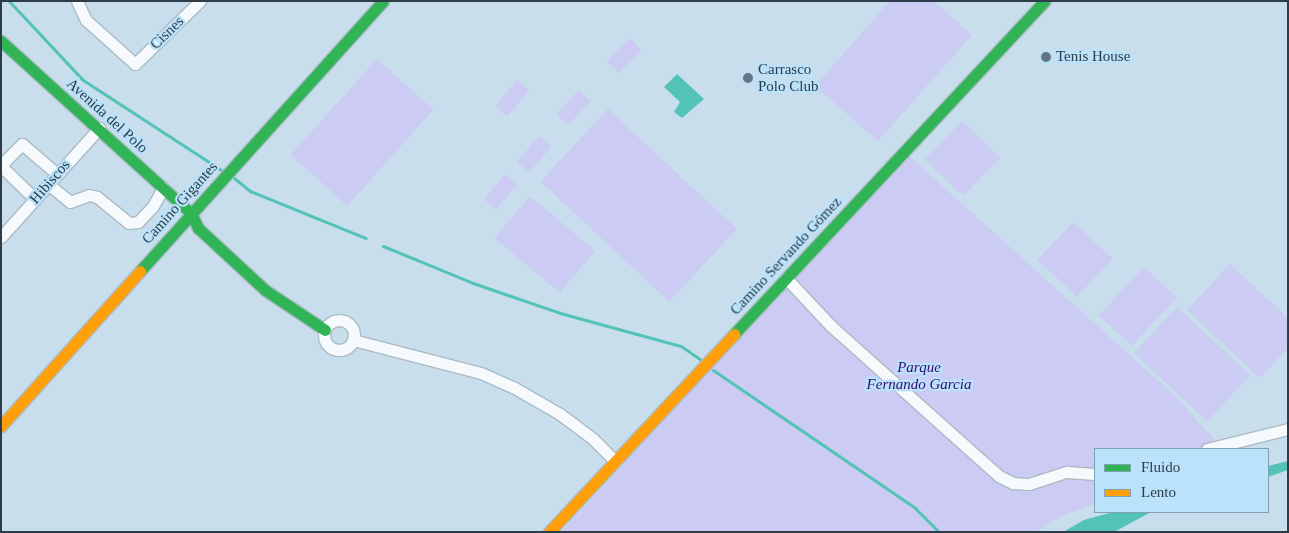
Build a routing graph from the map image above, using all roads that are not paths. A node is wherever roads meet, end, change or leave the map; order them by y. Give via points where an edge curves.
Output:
1 (77, 1) edge
2 (200, 1) edge
3 (383, 1) edge
4 (1044, 1) edge
5 (1, 41) edge
6 (99, 128) junction
7 (56, 174) junction
8 (48, 184) junction
9 (163, 188) junction
10 (36, 198) junction
11 (191, 214) junction
12 (1, 236) edge
13 (786, 278) junction
14 (325, 330) junction
15 (353, 340) junction
16 (1, 426) edge
17 (1288, 429) edge
18 (1211, 448) edge
19 (615, 461) junction
20 (1094, 474) edge
21 (549, 532) edge

1 - 2 street, Cisnes via 86,20 135,64
3 - 11 street, Camino Gigantes
4 - 13 street, Camino Servando Gómez
5 - 6 street, Avenida del Polo
6 - 7 street, Hibiscos
6 - 9 street, Avenida del Polo
7 - 8 street, Hibiscos
7 - 10 street via 22,144 3,163 2,167
8 - 9 street via 70,202 97,197 129,223 138,222 153,206
8 - 10 street, Hibiscos
9 - 11 street, Avenida del Polo
10 - 12 street, Hibiscos
11 - 14 street, Avenida del Polo via 198,228 265,290
11 - 16 street, Camino Gigantes
13 - 19 street, Camino Servando Gómez
13 - 20 street via 832,326 1000,476 1013,483 1029,484 1067,472
14 - 15 street via 330,322 344,321 353,331
14 - 15 street via 324,339 334,349 343,350
15 - 19 street via 481,373 513,387 560,414
17 - 18 street
19 - 21 street, Camino Servando Gómez

